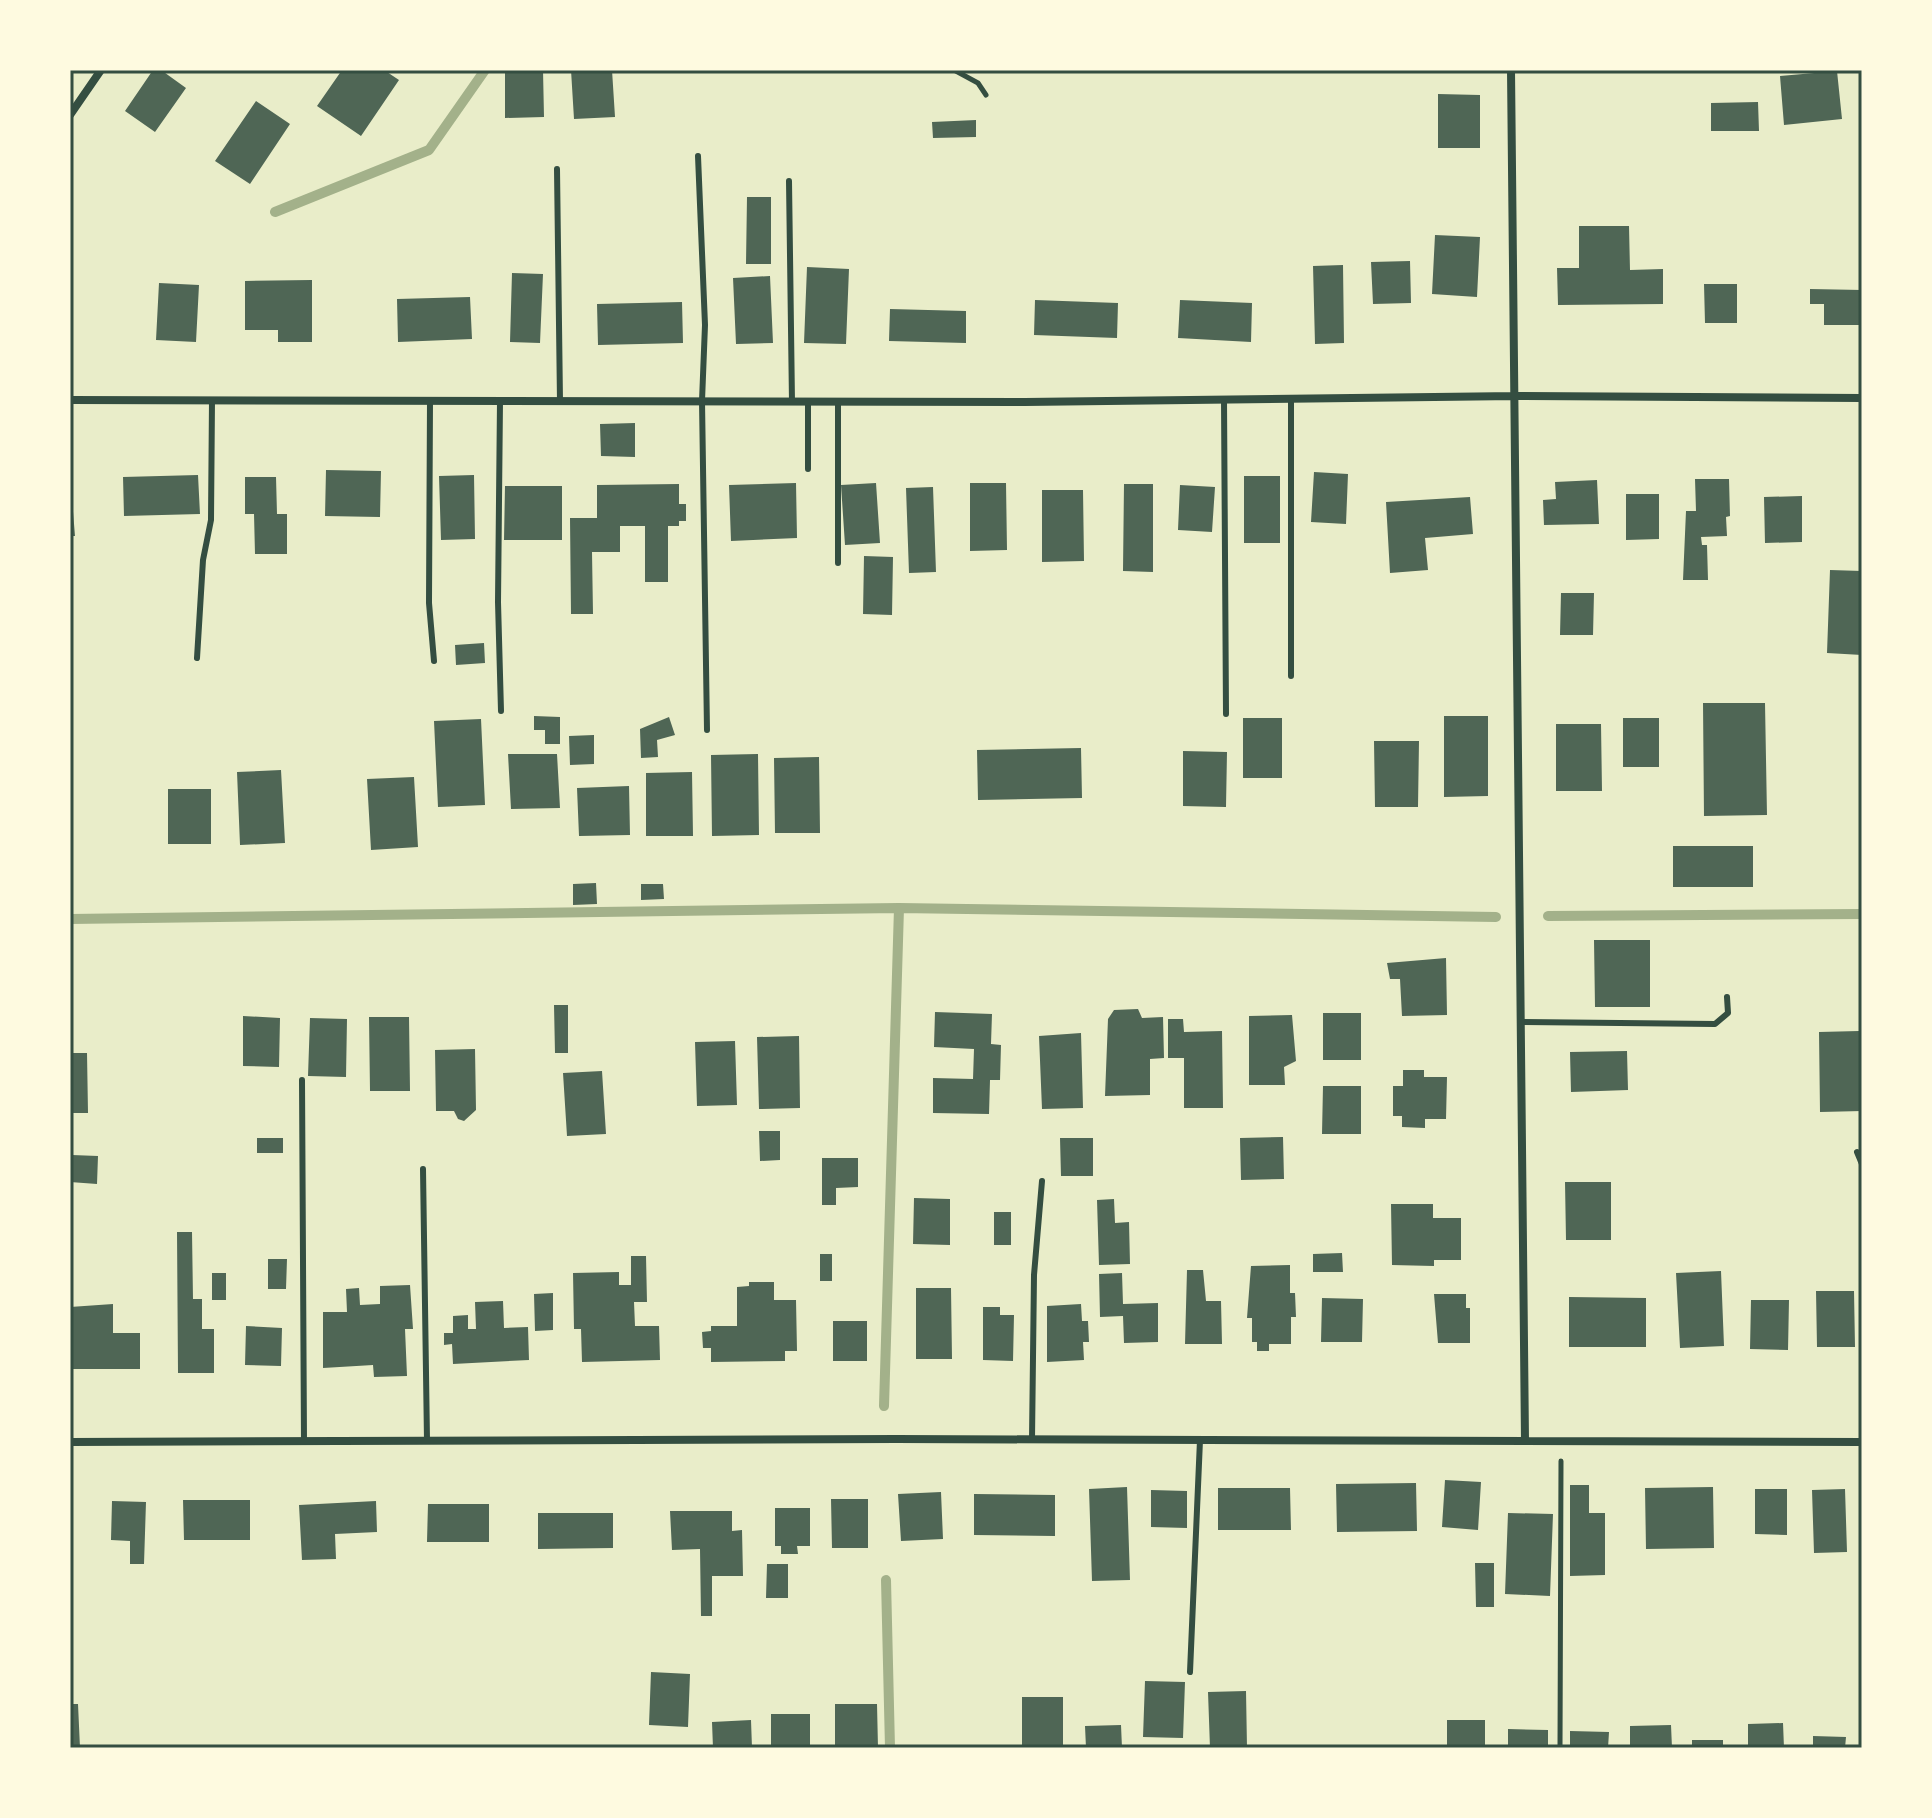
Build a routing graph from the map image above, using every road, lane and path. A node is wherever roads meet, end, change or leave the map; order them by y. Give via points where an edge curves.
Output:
1 (101, 70) edge
2 (954, 70) edge
3 (1511, 70) edge
4 (986, 95) dead end
5 (70, 115) edge
6 (698, 156) dead end
7 (557, 169) dead end
8 (789, 181) dead end
9 (1516, 396) junction
10 (1862, 398) edge
11 (1291, 399) junction
12 (70, 400) edge
13 (212, 400) junction
14 (1224, 400) junction
15 (430, 401) junction
16 (500, 401) junction
17 (560, 401) junction
18 (702, 401) junction
19 (792, 402) junction
20 (808, 402) junction
21 (838, 402) junction
22 (808, 469) dead end
23 (838, 563) dead end
24 (197, 658) dead end
25 (434, 661) dead end
26 (1291, 676) dead end
27 (501, 711) dead end
28 (1226, 714) dead end
29 (707, 730) dead end
30 (1727, 997) dead end
31 (1521, 1022) junction
32 (302, 1080) dead end
33 (1857, 1152) dead end
34 (1862, 1164) edge
35 (423, 1169) dead end
36 (1042, 1181) dead end
37 (1032, 1439) junction
38 (427, 1440) junction
39 (1200, 1440) junction
40 (304, 1441) junction
41 (1525, 1441) junction
42 (70, 1442) edge
43 (1561, 1442) junction
44 (1862, 1442) edge
45 (1190, 1672) dead end
46 (1560, 1748) edge

1 - 5 street
2 - 4 path via 978,83
3 - 9 street
6 - 18 lane via 705,325
7 - 17 lane
8 - 19 lane
9 - 10 street
9 - 11 street
9 - 31 street
11 - 14 street
11 - 26 lane
12 - 13 street
13 - 15 street
13 - 24 lane via 211,520
14 - 21 street
14 - 28 lane
15 - 16 street
15 - 25 lane via 429,603
16 - 17 street
16 - 27 lane
17 - 18 street
18 - 19 street
18 - 29 lane
19 - 20 street
20 - 21 street
20 - 22 lane
21 - 23 lane
30 - 31 lane via 1728,1013 1715,1024
31 - 41 street
32 - 40 lane
33 - 34 lane
35 - 38 lane
36 - 37 lane via 1034,1275
37 - 38 street
37 - 39 street
38 - 40 street
39 - 41 street
39 - 45 lane
40 - 42 street
41 - 43 street
43 - 44 street
43 - 46 path

